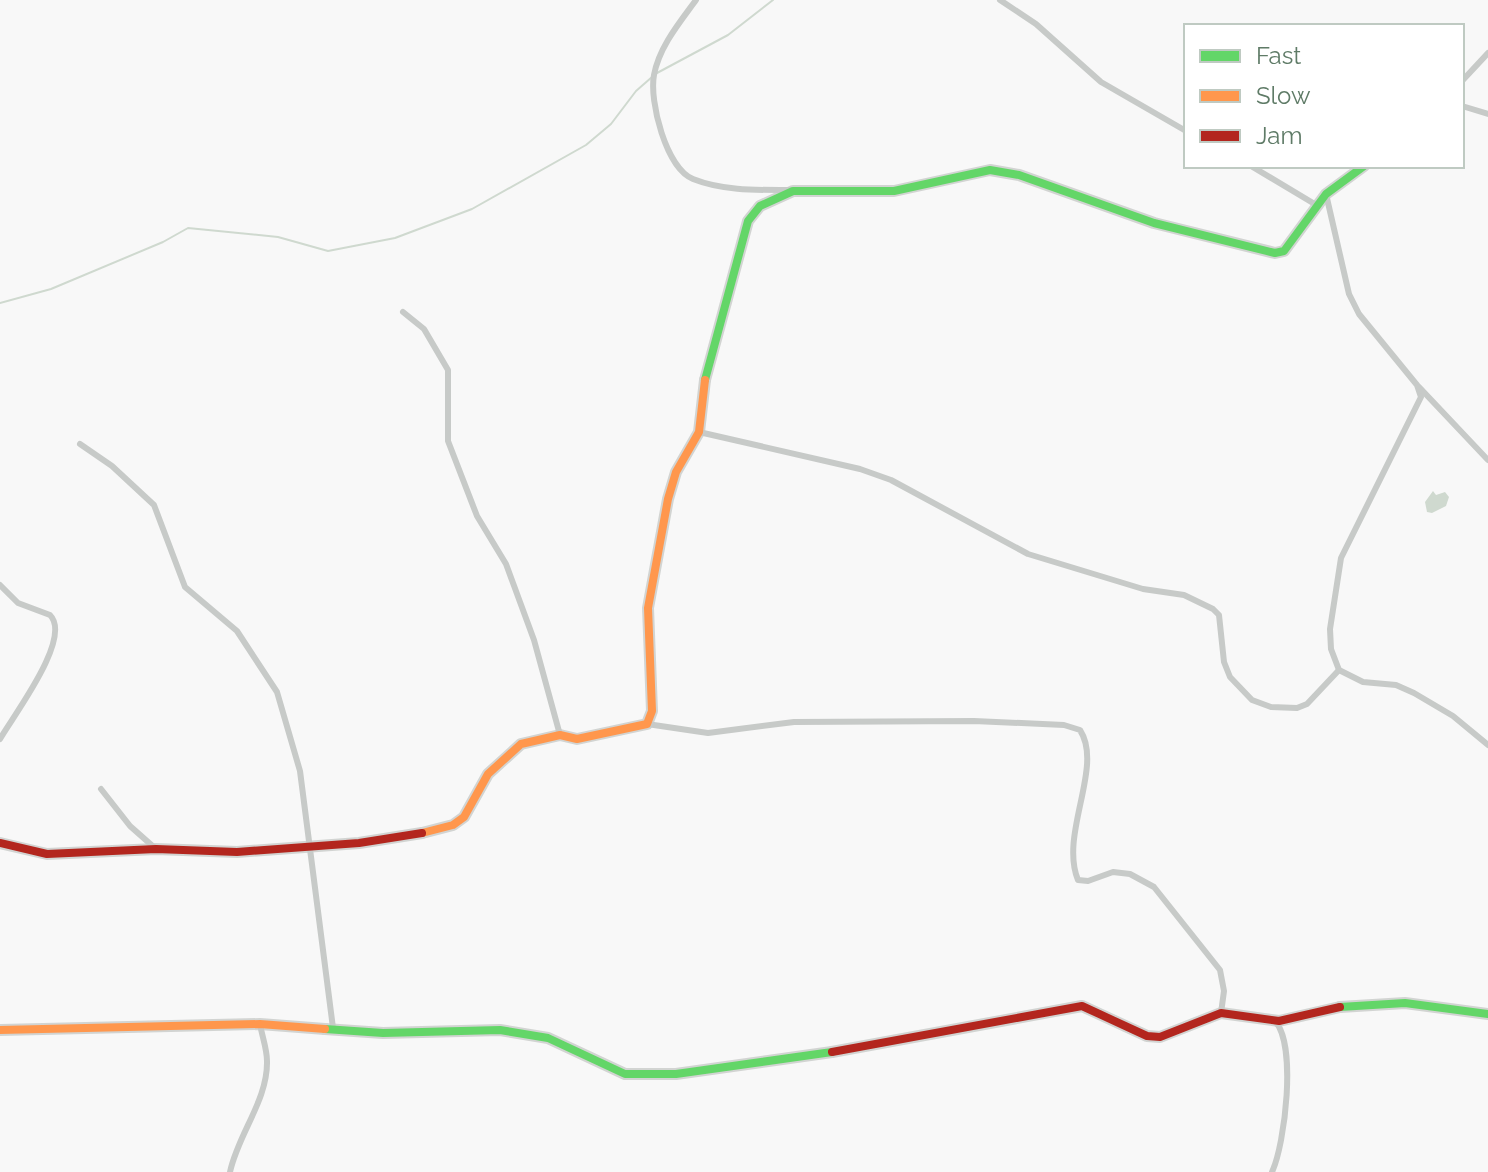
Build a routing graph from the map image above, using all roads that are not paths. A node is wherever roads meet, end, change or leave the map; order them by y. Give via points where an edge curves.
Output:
1 (696, 0) edge
2 (1000, 0) edge
3 (1488, 53) edge
4 (1464, 79) edge
5 (1464, 107) edge
6 (1488, 114) edge
7 (1184, 130) edge
8 (1254, 168) edge
9 (1361, 168) edge
10 (793, 191) junction
11 (1326, 194) junction
12 (1318, 206) junction
13 (403, 312) dead end
14 (1417, 385) junction
15 (699, 432) junction
16 (80, 444) dead end
17 (1488, 460) edge
18 (0, 585) edge
19 (1339, 670) junction
20 (647, 724) junction
21 (560, 735) junction
22 (0, 739) edge
23 (1488, 745) edge
24 (101, 789) dead end
25 (0, 843) edge
26 (308, 848) junction
27 (156, 849) junction
28 (1221, 1013) junction
29 (1488, 1014) edge
30 (1275, 1021) junction
31 (260, 1024) junction
32 (333, 1028) junction
33 (0, 1030) edge
34 (230, 1172) edge
35 (1272, 1172) edge

1 - 10 street via 654,75 670,158 691,178 716,185
2 - 7 street via 1036,24 1101,82
3 - 4 street
5 - 6 street
8 - 12 street
9 - 11 street
10 - 12 street via 894,191 973,171 1002,171 1154,223 1275,253 1284,251
10 - 15 street via 760,206 748,221 704,382
11 - 12 street
11 - 14 street via 1341,270 1359,314
13 - 21 street via 430,337 448,370 448,441 477,516 506,564
14 - 17 street
14 - 19 street via 1418,408 1396,441 1341,558 1330,629
15 - 19 street via 860,469 941,504 1028,554 1204,604 1219,615 1230,677 1241,693 1261,704 1307,704
15 - 20 street via 672,485 650,587 652,711
16 - 26 street via 154,505 185,587 237,631 270,677 294,743
18 - 22 street via 18,603 50,615 56,627 42,672
19 - 23 street via 1363,682 1396,685 1414,693
20 - 21 street via 577,739
20 - 28 street via 708,733 794,722 974,721 1080,730 1086,753 1072,840 1078,880 1113,872 1154,887 1220,970
21 - 26 street via 532,740 512,752 488,774 474,805 453,825
24 - 27 street
25 - 27 street via 47,854
26 - 27 street
26 - 32 street
28 - 30 street
28 - 32 street via 1153,1037 1082,1006 840,1051 649,1075 625,1074 548,1038 500,1030 383,1033
29 - 30 street via 1388,1003 1328,1008
30 - 35 street via 1285,1044 1285,1113
31 - 32 street
31 - 33 street
31 - 34 street via 266,1080

